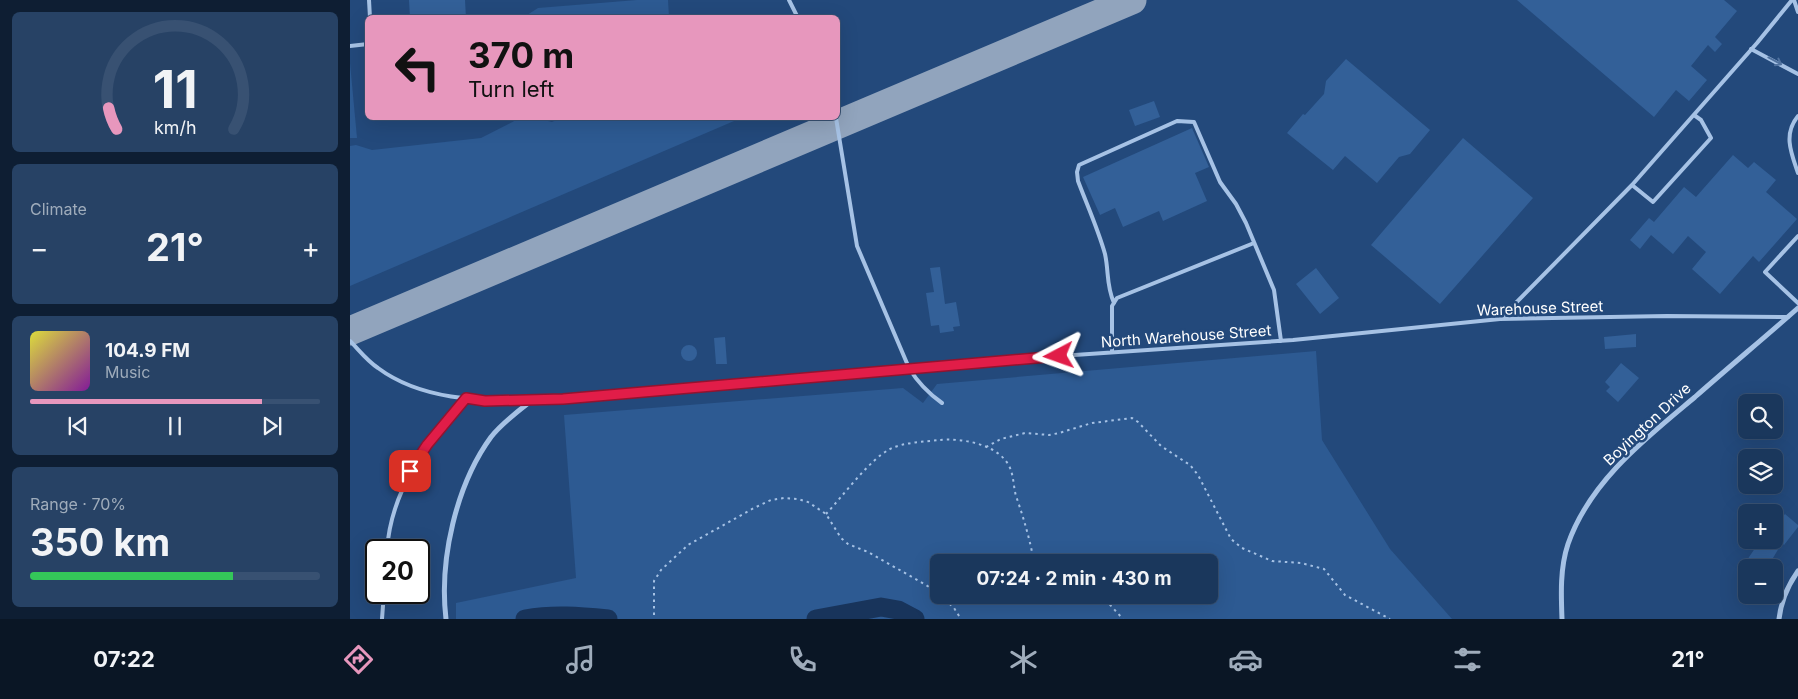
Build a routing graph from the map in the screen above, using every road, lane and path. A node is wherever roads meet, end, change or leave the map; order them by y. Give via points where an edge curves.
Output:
1 (369, 0) edge
2 (789, 0) edge
3 (1793, 0) edge
4 (1798, 12) edge
5 (370, 15) edge
6 (796, 15) edge
7 (365, 44) edge
8 (350, 46) edge
9 (1751, 49) junction
10 (1798, 74) edge
11 (1694, 114) junction
12 (1798, 116) edge
13 (836, 120) edge
14 (1798, 173) edge
15 (1632, 185) junction
16 (1798, 236) edge
17 (1254, 243) junction
18 (1114, 303) junction
19 (1798, 303) edge
20 (1798, 308) edge
21 (1788, 317) junction
22 (1500, 319) junction
23 (1293, 340) joint
24 (350, 341) edge
25 (1281, 341) junction
26 (1112, 352) junction
27 (909, 368) junction
28 (466, 398) junction
29 (530, 401) junction
30 (942, 403) dead end
31 (986, 447) junction
32 (826, 514) junction
33 (389, 539) edge
34 (1032, 554) edge
35 (1798, 571) edge
36 (930, 587) edge
37 (383, 604) edge
38 (949, 604) edge
39 (1109, 604) edge
40 (654, 615) dead end
41 (382, 619) edge
42 (446, 619) edge
43 (961, 619) edge
44 (1123, 619) edge
45 (1390, 619) edge
46 (1562, 619) edge
47 (1779, 619) edge

1 - 5 lane
2 - 6 lane
3 - 4 lane
3 - 9 lane
7 - 8 lane
9 -> 10 lane
9 - 11 lane
11 - 15 lane
11 - 15 lane via 1711,138 1653,202
12 - 14 lane via 1788,136
13 - 27 lane via 860,258
15 - 22 lane
16 - 19 lane via 1765,272
17 - 18 lane via 1117,298
17 - 18 lane via 1236,204 1220,182 1194,122 1177,121 1079,165 1078,181 1103,248 1108,290
17 - 25 lane via 1274,290
18 - 26 lane
20 - 21 street, Boyington Drive
21 - 22 lane, Warehouse Street
21 - 46 street, Boyington Drive via 1636,448 1601,484 1567,545 1562,567
22 - 23 lane, Warehouse Street
23 - 25 lane, North Warehouse Street
24 - 28 lane, North Warehouse Street via 376,367 400,382
25 - 26 lane, North Warehouse Street
26 - 27 lane, North Warehouse Street
27 - 29 lane, North Warehouse Street
27 - 30 lane via 930,395
28 - 29 lane, North Warehouse Street
28 - 33 lane via 410,471 391,523
29 - 42 street via 492,436 469,479 451,528 444,574
31 - 32 path via 968,440 947,439 890,448
31 - 34 path via 1007,462 1013,474
31 - 45 path via 1024,433 1048,435 1092,423 1132,418 1161,446 1190,465 1231,539 1242,548 1272,560 1324,569 1345,595
32 - 36 path via 848,544
32 - 40 path via 798,499 771,500 704,535 673,558 654,581
35 - 47 street via 1791,580
37 - 41 lane
38 - 43 path
39 - 44 path

